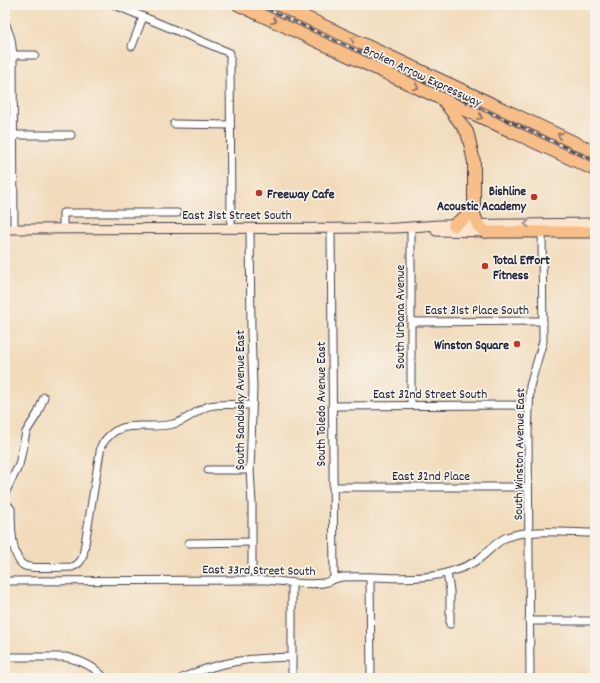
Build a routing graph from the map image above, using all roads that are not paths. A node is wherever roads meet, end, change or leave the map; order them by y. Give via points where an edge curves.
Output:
1 (115, 5) edge
2 (239, 5) edge
3 (279, 5) edge
4 (143, 17) junction
5 (5, 22) edge
6 (132, 46) dead end
7 (13, 55) junction
8 (35, 55) dead end
9 (444, 100) junction
10 (174, 124) dead end
11 (230, 125) junction
12 (14, 135) junction
13 (70, 135) dead end
14 (595, 152) edge
15 (595, 170) edge
16 (474, 206) junction
17 (177, 213) dead end
18 (595, 223) edge
19 (454, 225) junction
20 (230, 228) junction
21 (250, 228) junction
22 (410, 228) junction
23 (482, 228) junction
24 (10, 229) edge
25 (63, 229) junction
26 (331, 229) junction
27 (542, 232) junction
28 (595, 232) edge
29 (542, 321) junction
30 (412, 322) junction
31 (44, 397) dead end
32 (252, 405) junction
33 (412, 405) junction
34 (529, 405) junction
35 (332, 406) junction
36 (208, 470) dead end
37 (250, 470) junction
38 (333, 487) junction
39 (528, 487) junction
40 (5, 493) edge
41 (5, 502) edge
42 (529, 532) junction
43 (595, 534) edge
44 (252, 542) junction
45 (190, 543) dead end
46 (252, 571) dead end
47 (447, 573) junction
48 (370, 577) junction
49 (334, 579) junction
50 (5, 581) edge
51 (292, 584) junction
52 (595, 620) edge
53 (529, 621) junction
54 (450, 624) dead end
55 (5, 657) edge
56 (292, 657) junction
57 (195, 675) edge
58 (104, 678) edge
59 (182, 678) edge
60 (292, 678) edge
61 (371, 678) edge
62 (530, 678) edge

1 - 4 street
2 -> 9 highway, Broken Arrow Expressway
14 -> 3 highway, Broken Arrow Expressway
4 - 6 street
4 - 11 street via 230,53
5 - 7 street
7 - 8 street
7 - 12 street
9 -> 15 highway, Broken Arrow Expressway
9 - 16 highway via 467,132 471,142 474,162
10 - 11 street
11 - 20 street
12 - 13 street
12 - 24 street
16 - 19 highway via 470,214
16 - 23 highway via 475,219
17 - 25 street, East 31st Street South via 63,213
18 -> 23 main road, East 31st Street South
19 - 22 main road, East 31st Street South
19 - 23 main road, East 31st Street South
20 - 21 main road, East 31st Street South
20 - 25 main road, East 31st Street South
21 - 26 main road, East 31st Street South
21 - 32 street, South Sandusky Avenue East
22 - 23 main road, East 31st Street South via 439,231
22 - 26 main road, East 31st Street South
22 - 30 street, South Urbana Avenue
23 - 27 main road, East 31st Street South
24 - 25 main road, East 31st Street South
26 - 35 street, South Toledo Avenue East
27 - 28 main road, East 31st Street South
27 - 29 street, South Winston Avenue East
29 - 30 street, East 31st Place South
29 - 34 street, South Winston Avenue East via 542,346 532,375
30 - 33 street, South Urbana Avenue
31 - 40 street via 26,432 19,465
32 - 37 street, South Sandusky Avenue East
32 - 41 street via 208,406 176,424 132,426 111,433 101,446 82,560 76,565 23,565 13,541 11,509
33 - 34 street, East 32nd Street South
33 - 35 street, East 32nd Street South
34 - 39 street, South Winston Avenue East
35 - 38 street, South Toledo Avenue East
36 - 37 street
37 - 44 street, South Sandusky Avenue East
38 - 39 street, East 32nd Place
38 - 49 street, South Toledo Avenue East
39 - 42 street, South Winston Avenue East
42 - 43 street, East 33rd Street South
42 - 47 street, East 33rd Street South via 503,539 479,559
42 - 53 street, South Winston Avenue East
44 - 45 street
44 - 46 street, South Sandusky Avenue East
47 - 48 street, East 33rd Street South via 425,577
47 - 54 street
48 - 49 street, East 33rd Street South
48 - 61 street
49 - 51 street, East 33rd Street South via 323,583
50 - 51 street, East 33rd Street South via 280,580
51 - 56 street
52 - 53 street
53 - 62 street, South Winston Avenue East
55 - 58 street via 65,657 92,667
56 - 57 street via 239,660 209,667
56 - 60 street
57 - 59 street

